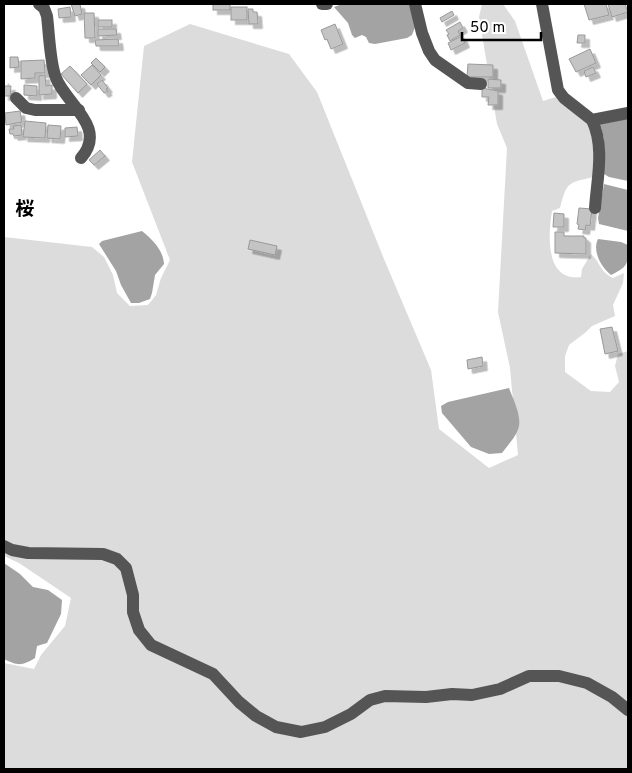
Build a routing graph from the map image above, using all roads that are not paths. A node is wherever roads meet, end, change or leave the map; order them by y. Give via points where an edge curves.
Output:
1 (39, 4) edge
2 (322, 4) edge
3 (326, 4) edge
4 (415, 4) edge
5 (542, 4) edge
6 (481, 84) dead end
7 (16, 98) dead end
8 (79, 110) junction
9 (628, 113) edge
10 (592, 120) junction
11 (81, 158) dead end
12 (596, 208) dead end
13 (4, 546) edge
14 (628, 710) edge

1 - 8 street via 47,16 55,76
2 - 3 street
4 - 6 street via 422,33 435,60 468,84
5 - 10 street via 558,90
7 - 8 street via 26,108 35,110
8 - 11 street via 89,125 88,150
9 - 10 street
10 - 12 street via 600,142
13 - 14 street via 28,553 103,554 117,559 126,568 139,630 151,645 213,674 238,702 276,727 301,732 325,727 370,700 385,696 472,695 500,689 529,676 559,676 587,683

